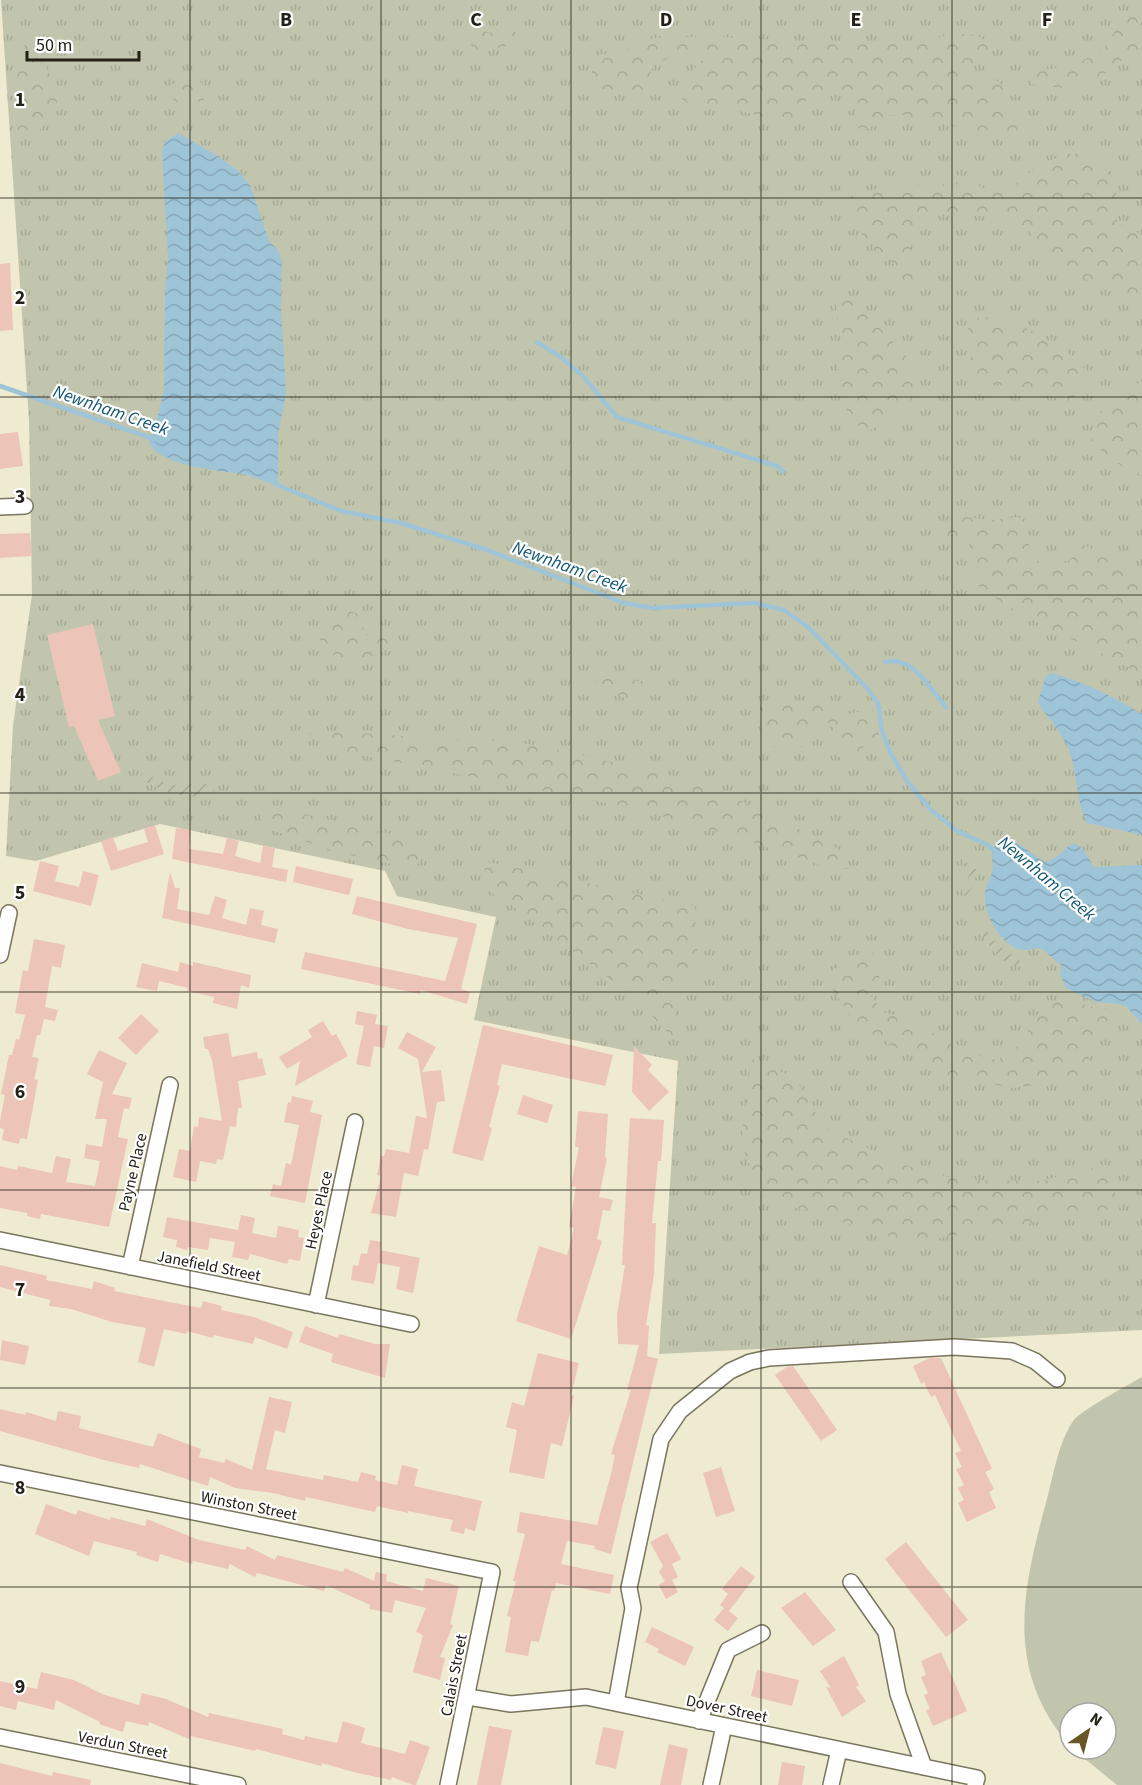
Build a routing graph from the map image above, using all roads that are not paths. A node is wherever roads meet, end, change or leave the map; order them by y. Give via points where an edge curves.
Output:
1 (0, 507) edge
2 (25, 507) dead end
3 (9, 913) dead end
4 (0, 955) edge
5 (170, 1085) dead end
6 (355, 1122) dead end
7 (0, 1240) edge
8 (130, 1267) junction
9 (316, 1305) junction
10 (411, 1324) dead end
11 (1057, 1379) dead end
12 (0, 1473) edge
13 (492, 1572) joint
14 (851, 1582) dead end
15 (762, 1633) dead end
16 (468, 1697) junction
17 (616, 1703) junction
18 (699, 1721) junction
19 (724, 1726) junction
20 (0, 1737) edge
21 (838, 1750) junction
22 (924, 1767) junction
23 (976, 1782) edge
24 (238, 1785) edge
25 (448, 1785) edge
26 (711, 1785) edge
27 (831, 1785) edge

1 - 2 street
3 - 4 street
5 - 8 street, Payne Place
6 - 9 street, Heyes Place
7 - 8 street, Janefield Street
8 - 9 street, Janefield Street
9 - 10 street, Janefield Street
11 - 17 street via 1035,1361 1012,1351 954,1347 769,1358 730,1371 680,1411 661,1439 628,1588 633,1608
12 - 13 street, Winston Street
13 - 16 street, Calais Street
14 - 22 street via 886,1632 898,1694
15 - 18 street via 728,1650
16 - 17 street, Dover Street via 511,1704 586,1697
16 - 25 street, Calais Street
17 - 18 street, Dover Street
18 - 19 street, Dover Street
19 - 21 street, Dover Street
19 - 26 street
20 - 24 street, Verdun Street
21 - 22 street, Dover Street
21 - 27 street
22 - 23 street, Dover Street

